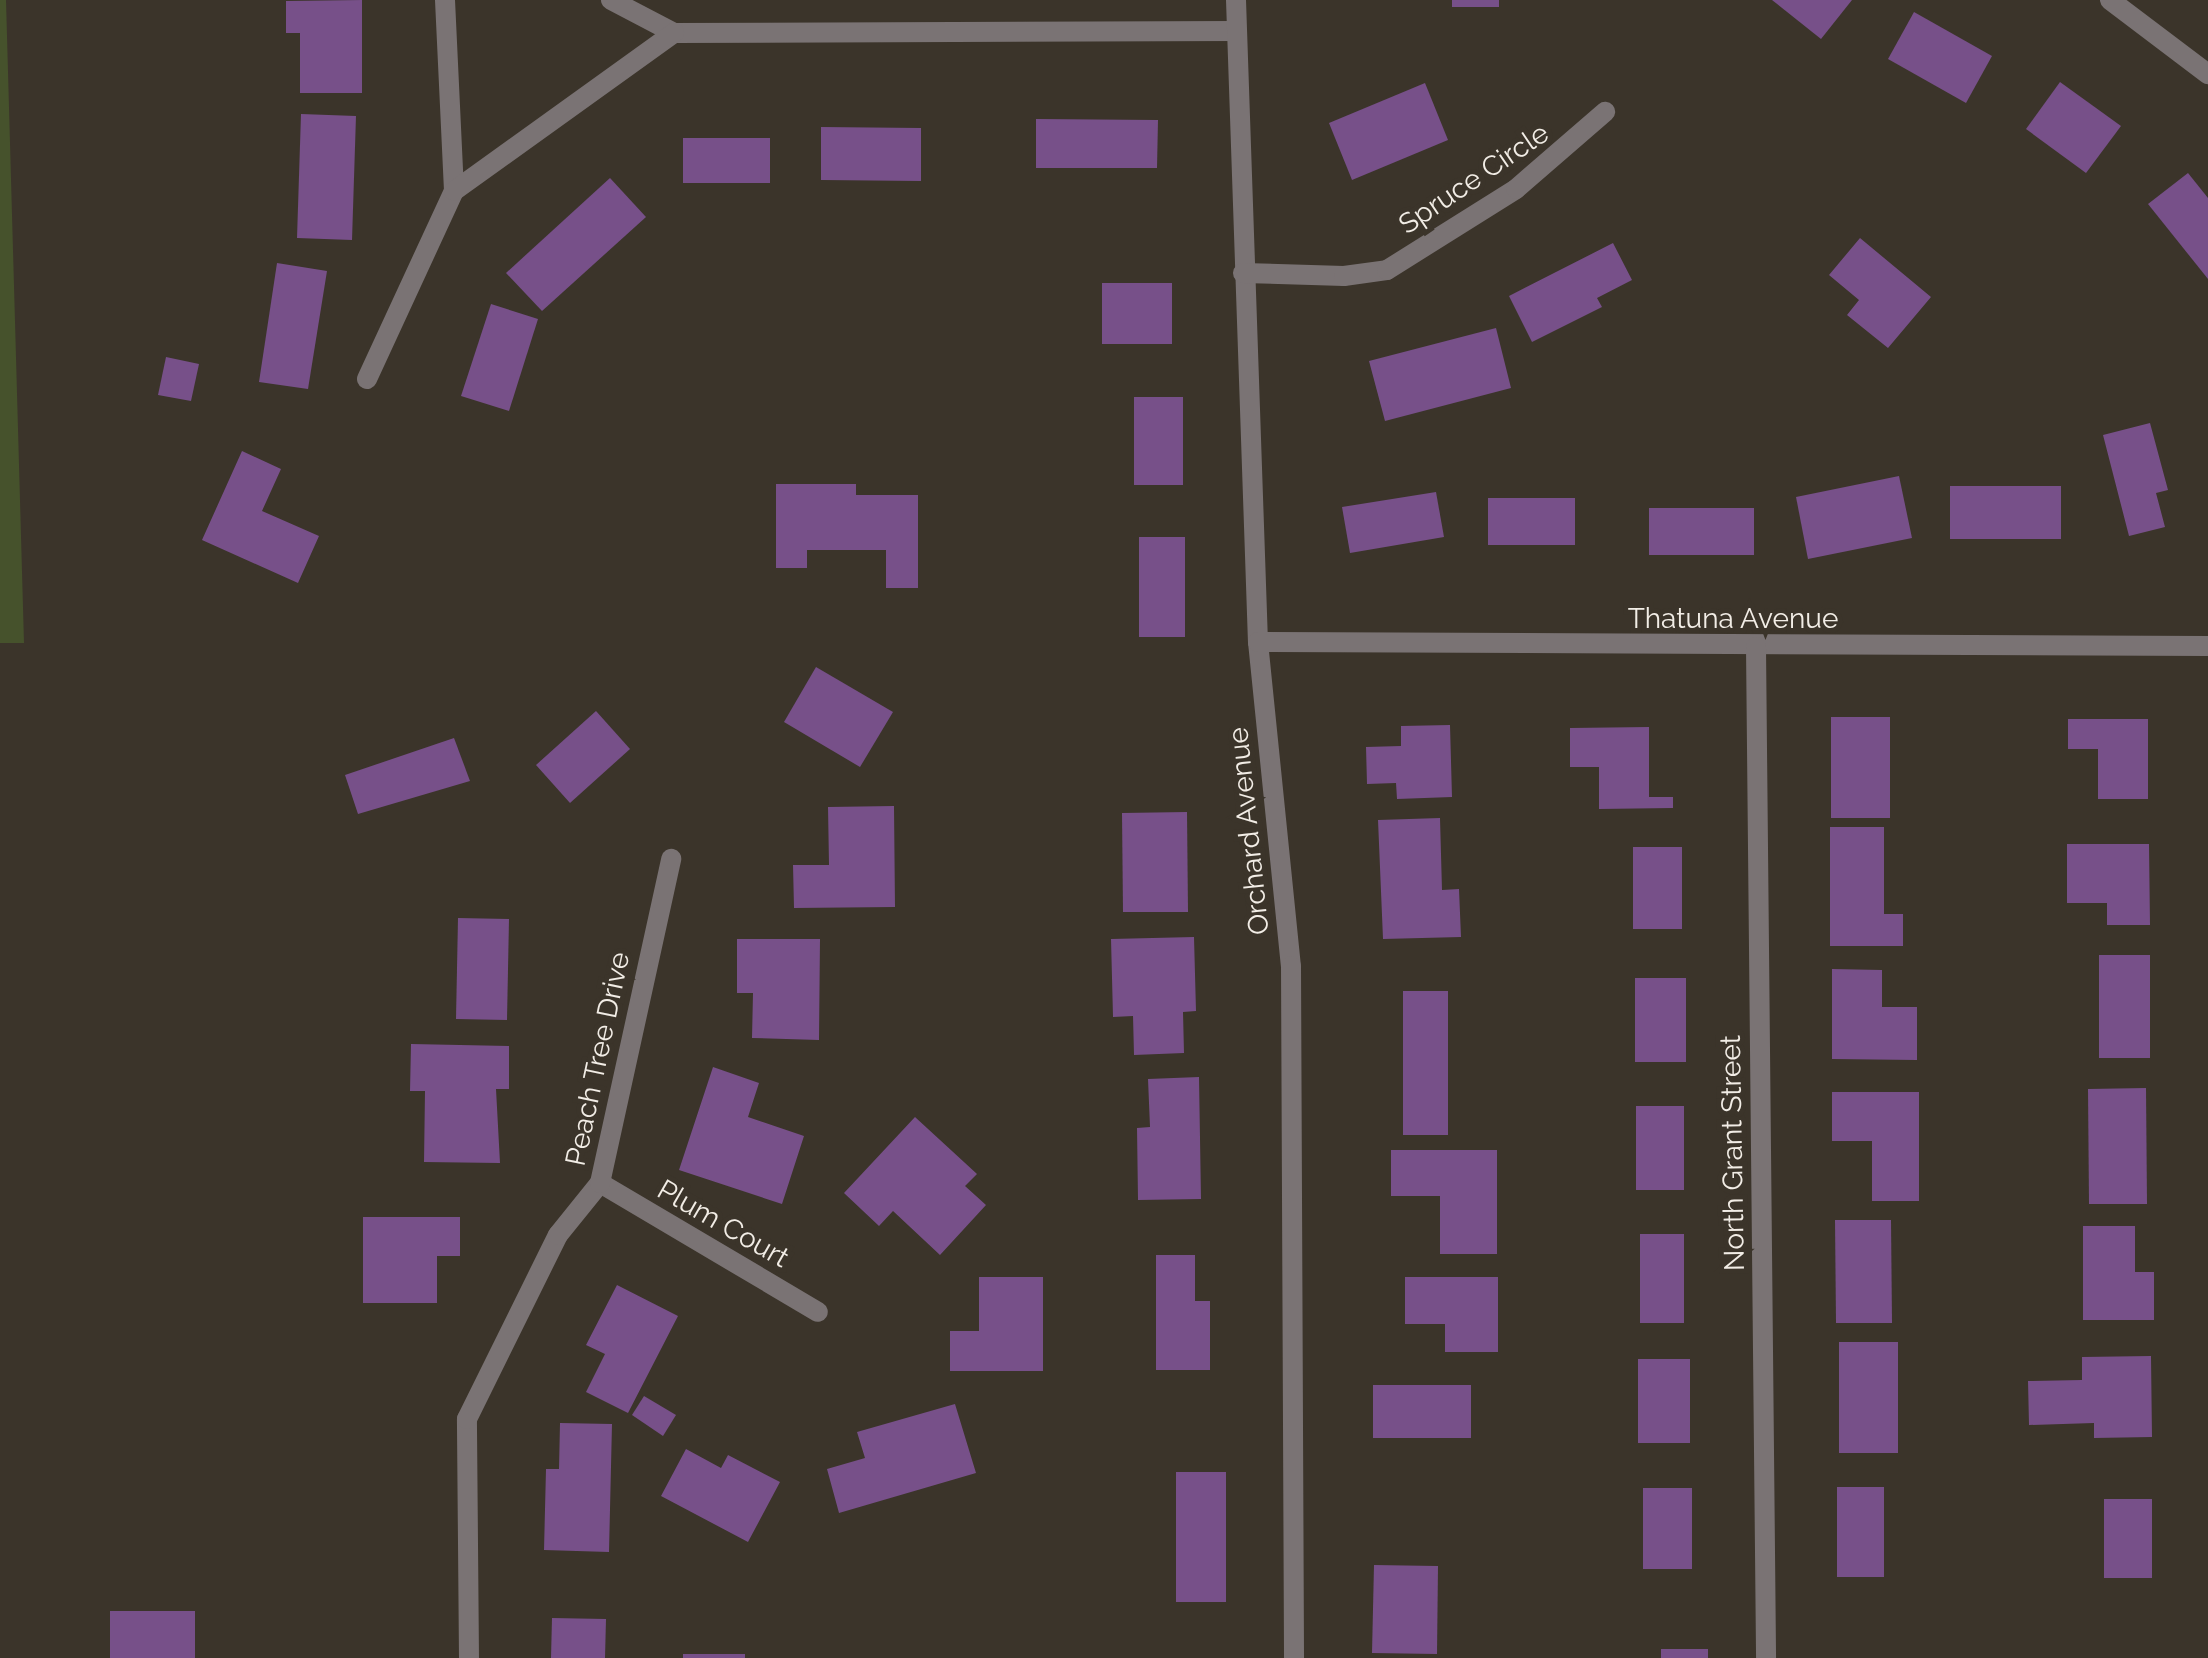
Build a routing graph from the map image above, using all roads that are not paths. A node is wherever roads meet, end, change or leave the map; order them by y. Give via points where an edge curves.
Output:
1 (446, 0) edge
2 (610, 0) edge
3 (1236, 0) edge
4 (2110, 0) edge
5 (1236, 31) junction
6 (674, 34) junction
7 (2208, 74) edge
8 (1605, 112) dead end
9 (454, 191) junction
10 (1243, 273) junction
11 (367, 379) dead end
12 (1258, 642) junction
13 (2208, 646) edge
14 (1756, 647) junction
15 (671, 859) dead end
16 (600, 1183) junction
17 (818, 1312) dead end
18 (469, 1658) edge
19 (1294, 1658) edge
20 (1766, 1658) edge

1 - 9 street
2 - 6 street
3 - 5 street, Orchard Avenue
4 - 7 street
5 - 6 street
5 - 10 street, Orchard Avenue
6 - 9 street
8 - 10 street, Spruce Circle via 1516,189 1387,270 1344,276
9 - 11 street
10 - 12 street, Orchard Avenue
12 - 14 street, Thatuna Avenue
12 - 19 street, Orchard Avenue via 1291,966
13 - 14 street, Thatuna Avenue
14 - 20 street, North Grant Street
15 - 16 street, Peach Tree Drive
16 - 17 street, Plum Court
16 - 18 street, Peach Tree Drive via 558,1236 466,1419

